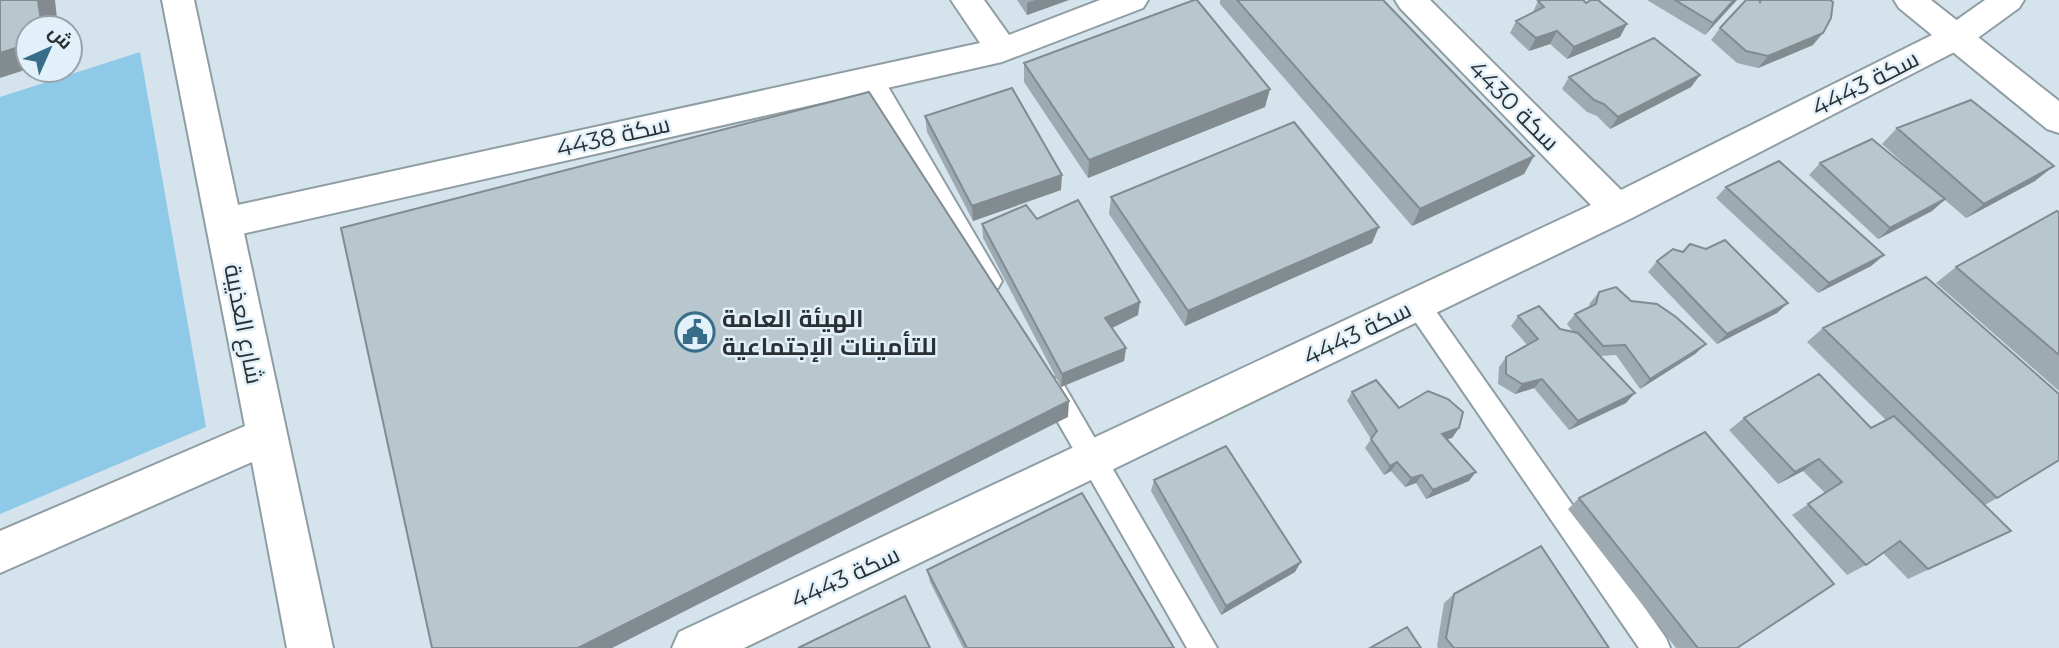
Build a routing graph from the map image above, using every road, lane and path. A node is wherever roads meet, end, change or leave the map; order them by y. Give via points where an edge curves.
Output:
1 (178, 0) edge
2 (967, 0) edge
3 (1132, 0) edge
4 (1411, 0) edge
5 (1910, 0) edge
6 (2008, 0) edge
7 (1956, 37) junction
8 (1002, 50) junction
9 (872, 79) junction
10 (2059, 120) edge
11 (1617, 209) junction
12 (224, 223) junction
13 (1417, 304) junction
14 (1004, 305) edge
15 (1038, 365) edge
16 (267, 436) junction
17 (1094, 460) junction
18 (0, 551) edge
19 (310, 648) edge
20 (695, 648) edge
21 (1203, 648) edge
22 (1656, 648) edge

1 - 12 street, شارع العذيبة
2 - 8 street
3 - 8 street, سكة 4438
4 - 11 street, سكة 4430
5 - 7 street
6 - 7 street, سكة 4443
7 - 10 street
7 - 11 street, سكة 4443
8 - 9 street, سكة 4438
9 - 12 street, سكة 4438
9 - 14 lane
11 - 13 street, سكة 4443
12 - 16 street, شارع العذيبة
13 - 17 street, سكة 4443
13 - 22 lane
15 - 17 lane
16 - 18 street
16 - 19 street, شارع العذيبة
17 - 20 street, سكة 4443
17 - 21 lane

